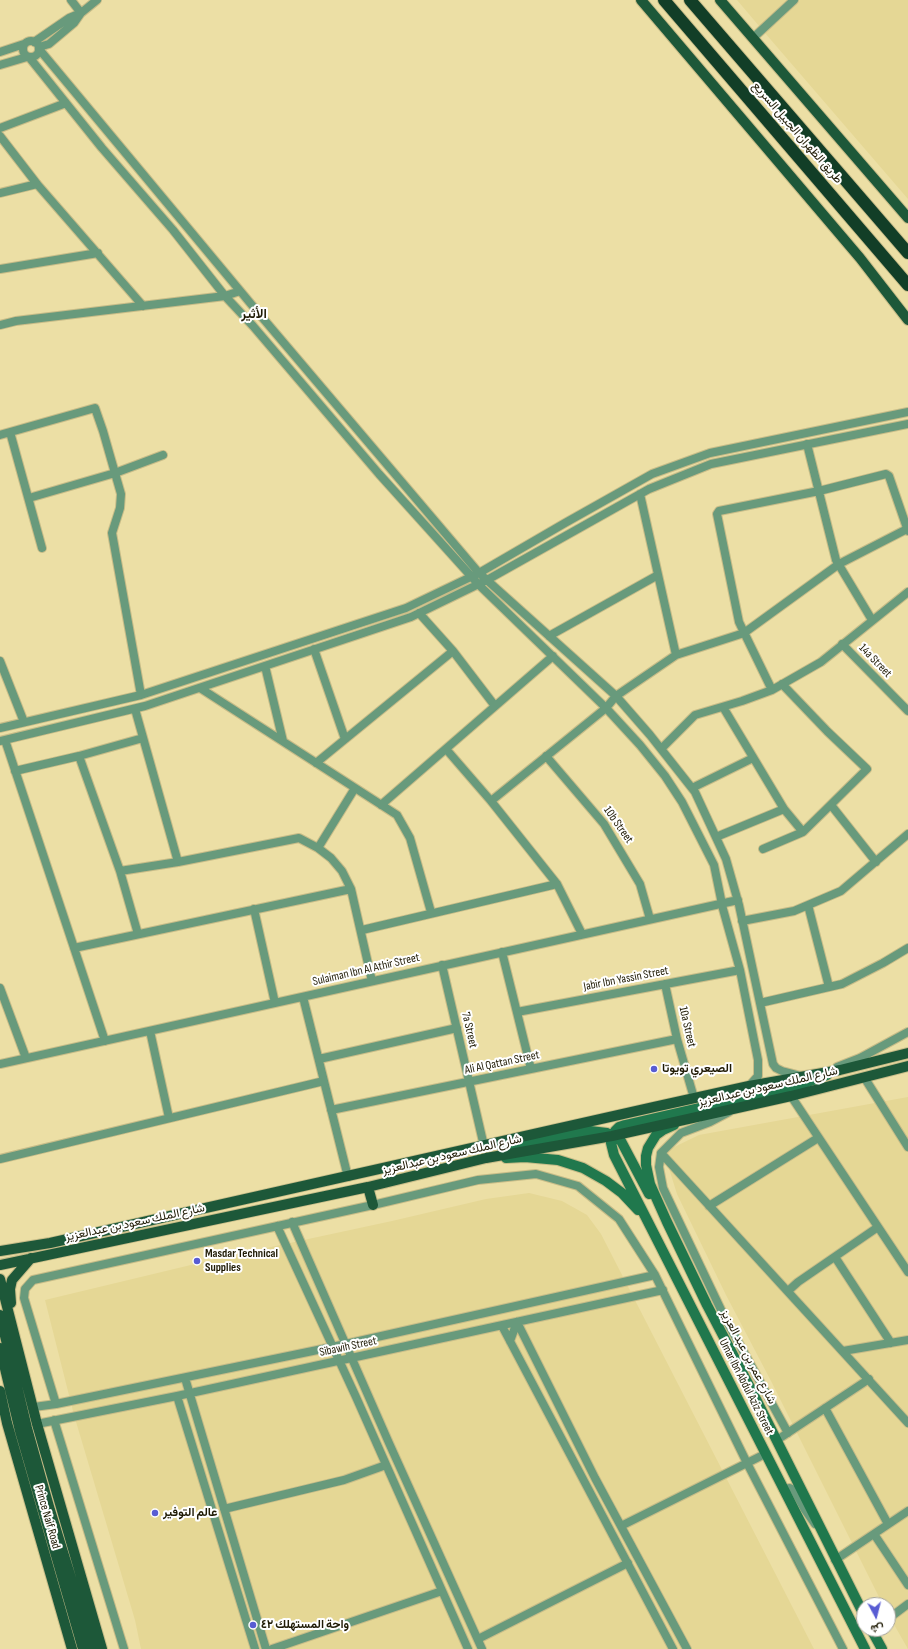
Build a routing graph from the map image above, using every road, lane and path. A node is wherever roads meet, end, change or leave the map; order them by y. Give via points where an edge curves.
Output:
1 (71, 0) edge
2 (97, 0) edge
3 (641, 0) edge
4 (664, 0) edge
5 (690, 0) edge
6 (720, 0) edge
7 (794, 0) edge
8 (81, 13) junction
9 (753, 38) junction
10 (24, 44) junction
11 (49, 44) junction
12 (37, 46) junction
13 (0, 52) edge
14 (46, 56) junction
15 (28, 57) junction
16 (0, 65) edge
17 (66, 103) junction
18 (0, 128) edge
19 (0, 136) edge
20 (38, 184) junction
21 (0, 193) edge
22 (908, 218) edge
23 (98, 253) junction
24 (908, 253) edge
25 (890, 263) junction
26 (0, 269) edge
27 (908, 285) edge
28 (908, 289) edge
29 (240, 290) junction
30 (225, 296) junction
31 (143, 306) junction
32 (908, 320) edge
33 (0, 324) edge
34 (908, 412) edge
35 (908, 424) edge
36 (10, 432) junction
37 (0, 435) edge
38 (808, 444) junction
39 (163, 455) dead end
40 (115, 473) junction
41 (819, 491) junction
42 (640, 494) junction
43 (28, 498) junction
44 (907, 530) edge
45 (42, 548) dead end
46 (839, 564) junction
47 (480, 573) junction
48 (658, 575) junction
49 (471, 576) junction
50 (487, 580) junction
51 (478, 585) junction
52 (908, 592) edge
53 (419, 613) junction
54 (872, 620) junction
55 (744, 633) junction
56 (549, 636) junction
57 (842, 644) junction
58 (314, 649) junction
59 (453, 651) junction
60 (676, 655) junction
61 (553, 656) junction
62 (0, 661) edge
63 (265, 666) junction
64 (782, 684) junction
65 (200, 688) junction
66 (772, 690) junction
67 (141, 695) junction
68 (616, 696) junction
69 (495, 706) junction
70 (723, 707) junction
71 (606, 708) junction
72 (135, 709) junction
73 (908, 711) edge
74 (24, 722) junction
75 (0, 728) edge
76 (143, 738) junction
77 (345, 739) junction
78 (2, 741) edge
79 (283, 741) junction
80 (446, 749) junction
81 (661, 749) junction
82 (79, 756) junction
83 (546, 756) junction
84 (753, 758) junction
85 (316, 763) junction
86 (15, 770) junction
87 (355, 788) junction
88 (692, 788) junction
89 (491, 802) junction
90 (381, 805) junction
91 (831, 805) junction
92 (784, 809) junction
93 (803, 832) junction
94 (908, 834) edge
95 (716, 836) junction
96 (318, 848) junction
97 (763, 849) dead end
98 (178, 862) junction
99 (876, 862) junction
100 (120, 871) junction
101 (557, 884) junction
102 (351, 889) junction
103 (738, 900) junction
104 (722, 903) junction
105 (808, 905) junction
106 (254, 909) junction
107 (431, 912) junction
108 (650, 919) junction
109 (742, 920) junction
110 (362, 930) junction
111 (138, 934) junction
112 (582, 934) junction
113 (74, 948) junction
114 (908, 948) edge
115 (502, 952) junction
116 (442, 966) junction
117 (740, 970) junction
118 (372, 981) junction
119 (665, 984) junction
120 (829, 987) junction
121 (0, 988) edge
122 (303, 997) junction
123 (760, 1002) junction
124 (275, 1003) junction
125 (517, 1012) junction
126 (457, 1028) junction
127 (150, 1031) junction
128 (908, 1032) edge
129 (677, 1039) junction
130 (105, 1041) junction
131 (908, 1049) edge
132 (908, 1053) edge
133 (26, 1058) junction
134 (771, 1058) junction
135 (319, 1059) junction
136 (758, 1060) junction
137 (868, 1063) junction
138 (0, 1064) edge
139 (908, 1066) edge
140 (531, 1069) junction
141 (840, 1070) junction
142 (814, 1074) junction
143 (800, 1076) junction
144 (864, 1077) junction
145 (324, 1081) junction
146 (469, 1082) junction
147 (749, 1086) junction
148 (791, 1096) junction
149 (694, 1098) junction
150 (738, 1107) junction
151 (331, 1110) junction
152 (168, 1118) junction
153 (684, 1120) junction
154 (612, 1136) junction
155 (818, 1138) junction
156 (484, 1146) junction
157 (908, 1146) edge
158 (661, 1153) junction
159 (486, 1158) junction
160 (0, 1159) edge
161 (348, 1177) junction
162 (368, 1187) junction
163 (373, 1205) junction
164 (709, 1206) junction
165 (292, 1222) junction
166 (667, 1222) junction
167 (276, 1226) junction
168 (878, 1227) junction
169 (652, 1230) junction
170 (50, 1243) junction
171 (0, 1245) edge
172 (0, 1251) edge
173 (835, 1257) junction
174 (31, 1258) junction
175 (0, 1265) edge
176 (908, 1272) edge
177 (654, 1275) junction
178 (0, 1279) edge
179 (663, 1290) junction
180 (788, 1291) junction
181 (0, 1315) edge
182 (517, 1322) junction
183 (11, 1323) junction
184 (502, 1326) junction
185 (908, 1340) edge
186 (510, 1341) junction
187 (891, 1343) junction
188 (345, 1344) junction
189 (332, 1347) junction
190 (0, 1348) edge
191 (843, 1351) junction
192 (733, 1355) junction
193 (352, 1358) junction
194 (271, 1360) junction
195 (339, 1360) junction
196 (748, 1361) junction
197 (274, 1374) junction
198 (185, 1378) junction
199 (869, 1379) junction
200 (0, 1391) edge
201 (189, 1393) junction
202 (176, 1396) junction
203 (56, 1404) junction
204 (34, 1407) junction
205 (825, 1408) junction
206 (54, 1420) junction
207 (908, 1423) edge
208 (37, 1424) junction
209 (788, 1433) junction
210 (777, 1440) junction
211 (765, 1454) junction
212 (747, 1463) junction
213 (386, 1465) junction
214 (783, 1488) junction
215 (224, 1509) junction
216 (908, 1511) edge
217 (46, 1512) junction
218 (888, 1524) junction
219 (621, 1526) junction
220 (823, 1534) junction
221 (874, 1534) junction
222 (835, 1560) junction
223 (628, 1563) junction
224 (908, 1585) edge
225 (442, 1591) junction
226 (856, 1600) edge
227 (908, 1604) edge
228 (896, 1613) edge
229 (876, 1637) edge
230 (478, 1639) junction
231 (72, 1649) edge
232 (82, 1649) edge
233 (93, 1649) edge
234 (102, 1649) edge
235 (124, 1649) edge
236 (255, 1649) edge
237 (266, 1649) edge
238 (272, 1649) edge
239 (468, 1649) edge
240 (482, 1649) edge
241 (673, 1649) edge
242 (687, 1649) edge
243 (843, 1649) edge
244 (865, 1649) edge
245 (882, 1649) edge

1 - 8 street
2 - 8 street
3 - 32 main road via 855,252
4 - 25 highway, طريق الظهران الجبيل السريع
5 - 24 highway, طريق الظهران الجبيل السريع
6 - 9 main road
7 - 9 street
8 - 11 street via 74,23
8 - 12 street via 69,18
9 - 22 main road
10 - 12 street via 27,42
10 - 13 street
10 - 15 street via 23,51
11 - 12 street
11 - 14 street via 45,51
12 - 14 street
12 - 15 street via 38,54 35,57
14 - 29 street
15 - 16 street
15 - 17 street
17 - 18 street
17 - 30 street
19 - 20 street
20 - 21 street
20 - 23 street
23 - 26 street
23 - 31 street
25 - 27 highway, طريق الظهران الجبيل السريع
25 - 28 highway
29 - 30 street
29 - 47 street
30 - 31 street
30 - 49 street
31 - 33 street
34 - 47 street via 710,454 652,474
35 - 38 street
36 - 37 street
36 - 40 street via 95,408
36 - 43 street
38 - 41 street
38 - 42 street via 711,464
39 - 40 street
40 - 43 street
40 - 67 street via 121,494 120,508 112,533
41 - 44 street via 886,474 889,476
41 - 46 street
41 - 55 street via 722,509 717,514 739,622
42 - 48 street
42 - 50 street
43 - 45 street
44 - 46 street
46 - 54 street
46 - 55 street
47 - 49 street
47 - 50 street
48 - 56 street
48 - 60 street
49 - 51 street
49 - 67 street via 406,608
50 - 51 street
50 - 56 street
51 - 53 street
51 - 61 street
52 - 54 street
53 - 58 street
53 - 59 street
54 - 57 street
55 - 60 street
55 - 66 street
56 - 68 street
57 - 64 street via 821,662
57 - 73 street, 14a Street
58 - 63 street
58 - 77 street
59 - 69 street
59 - 77 street
60 - 68 street
61 - 69 street
61 - 71 street
62 - 74 street
63 - 65 street
63 - 79 street
64 - 66 street
64 - 91 street via 868,769
65 - 72 street
65 - 79 street
66 - 70 street
67 - 74 street
68 - 71 street
68 - 81 street
69 - 80 street
70 - 81 street via 695,715
70 - 84 street
71 - 83 street
71 - 104 street via 640,744 682,802 714,865
72 - 76 street
72 - 78 street
74 - 75 street
76 - 82 street
76 - 98 street
77 - 85 street
78 - 86 street
79 - 85 street
80 - 89 street
80 - 90 street
81 - 88 street
82 - 86 street
82 - 100 street
83 - 89 street
83 - 108 street, 10b Street via 604,824 640,884
84 - 88 street
84 - 92 street
85 - 87 street
86 - 113 street
87 - 90 street
87 - 96 street
88 - 95 street
89 - 101 street
90 - 107 street via 398,815 410,838
91 - 93 street
91 - 99 street
92 - 93 street
92 - 95 street
93 - 97 street
94 - 99 street
95 - 103 street
96 - 98 street via 299,838
96 - 102 street via 342,871
98 - 100 street
99 - 105 street via 841,891
100 - 111 street
101 - 107 street
101 - 112 street
102 - 106 street
102 - 110 street
103 - 104 street, Sulaiman Ibn Al Athir Street
103 - 109 street
104 - 108 street, Sulaiman Ibn Al Athir Street
104 - 117 street
105 - 109 street via 794,911
105 - 120 street
106 - 111 street
106 - 124 street
107 - 110 street
108 - 112 street, Sulaiman Ibn Al Athir Street
109 - 123 street
110 - 118 street
111 - 113 street
112 - 115 street, Sulaiman Ibn Al Athir Street
113 - 130 street
114 - 120 street via 842,984
115 - 116 street, Sulaiman Ibn Al Athir Street
115 - 125 street
116 - 118 street, Sulaiman Ibn Al Athir Street
116 - 126 street, 7a Street
117 - 119 street, Jabir Ibn Yassin Street
117 - 136 street
118 - 122 street, Sulaiman Ibn Al Athir Street
119 - 125 street, Jabir Ibn Yassin Street
119 - 129 street, 10a Street
120 - 123 street
121 - 133 street
122 - 124 street, Sulaiman Ibn Al Athir Street
122 - 135 street
123 - 134 street
124 - 127 street, Sulaiman Ibn Al Athir Street
125 - 140 street
126 - 135 street
126 - 146 street, 7a Street
127 - 130 street, Sulaiman Ibn Al Athir Street
127 - 152 street
128 - 142 street via 860,1058
129 - 140 street, Ali Al Qattan Street
129 - 149 street, 10a Street
130 - 133 street, Sulaiman Ibn Al Athir Street
131 - 137 main road
132 - 137 main road, شارع الملك سعود بن عبدالعزيز
133 - 138 street, Sulaiman Ibn Al Athir Street
134 - 136 street via 765,1064
134 - 143 street via 776,1068
135 - 145 street
136 - 147 street via 758,1076
137 - 141 main road, شارع الملك سعود بن عبدالعزيز
139 - 144 main road, شارع الملك سعود بن عبدالعزيز
140 - 146 street, Ali Al Qattan Street
141 - 142 main road, شارع الملك سعود بن عبدالعزيز
141 - 154 main road via 799,1085 625,1124
142 - 143 main road, شارع الملك سعود بن عبدالعزيز
143 - 147 main road, شارع الملك سعود بن عبدالعزيز
144 - 148 main road, شارع الملك سعود بن عبدالعزيز
144 - 157 street
145 - 151 street
145 - 152 street
146 - 151 street, Ali Al Qattan Street
146 - 156 street, 7a Street
147 - 149 main road, شارع الملك سعود بن عبدالعزيز
148 - 150 main road, شارع الملك سعود بن عبدالعزيز
148 - 155 street
149 - 156 main road, شارع الملك سعود بن عبدالعزيز
150 - 153 main road, شارع الملك سعود بن عبدالعزيز
150 - 158 street via 710,1122 681,1132
151 - 161 street
152 - 160 street
153 - 154 main road, شارع الملك سعود بن عبدالعزيز
153 - 166 main road, شارع عمر بن عبد العزيز via 656,1136 646,1156 650,1184
154 - 156 main road via 590,1131 528,1143
154 - 159 main road, شارع الملك سعود بن عبدالعزيز
154 - 166 main road via 623,1144
154 - 169 main road, Umar Ibn Abdul Aziz Street via 614,1155
155 - 164 street
155 - 168 street
156 - 161 main road, شارع الملك سعود بن عبدالعزيز
158 - 164 street
158 - 196 street via 659,1167 663,1188
159 - 162 main road, شارع الملك سعود بن عبدالعزيز
159 - 169 main road via 544,1158 583,1168 622,1193
161 - 170 main road, شارع الملك سعود بن عبدالعزيز
162 - 163 main road
162 - 174 main road, شارع الملك سعود بن عبدالعزيز
163 - 165 street
163 - 177 street via 478,1180 536,1174 578,1186 619,1219
164 - 180 street
165 - 167 street
165 - 188 street
166 - 192 main road, شارع عمر بن عبد العزيز
167 - 189 street
167 - 203 street via 33,1280 25,1289 24,1298
168 - 173 street
168 - 176 street
169 - 211 main road, Umar Ibn Abdul Aziz Street
170 - 171 main road
170 - 172 main road, شارع الملك سعود بن عبدالعزيز
173 - 180 street
173 - 187 street
174 - 175 main road, شارع الملك سعود بن عبدالعزيز
174 - 183 main road via 12,1280
177 - 179 street
177 - 188 street, Sibawih Street
178 - 183 main road
179 - 182 street, Sibawih Street
179 - 212 street
180 - 191 street
181 - 217 main road
182 - 184 street, Sibawih Street
182 - 186 street
182 - 219 street
183 - 204 main road
184 - 186 street
184 - 193 street, Sibawih Street
185 - 187 street
186 - 223 street
187 - 191 street
188 - 189 street, Sibawih Street
188 - 193 street
189 - 194 street, Sibawih Street
189 - 195 street
190 - 217 main road via 20,1430
191 - 199 street
192 - 196 street
192 - 210 main road, شارع عمر بن عبد العزيز
193 - 195 street, Sibawih Street
193 - 230 street
194 - 197 street
194 - 198 street, Sibawih Street
195 - 197 street, Sibawih Street
195 - 213 street
196 - 209 street
197 - 201 street, Sibawih Street
198 - 201 street
198 - 203 street, Sibawih Street
199 - 205 street
199 - 207 street
200 - 231 main road, Prince Naif Road
201 - 202 street, Sibawih Street
201 - 215 street
202 - 206 street, Sibawih Street
202 - 236 street
203 - 204 street, Sibawih Street
204 - 208 main road
205 - 209 street
205 - 218 street
206 - 208 street, Sibawih Street
206 - 235 street
208 - 234 main road
209 - 210 street
210 - 220 main road, شارع عمر بن عبد العزيز
211 - 212 street
211 - 214 main road, Umar Ibn Abdul Aziz Street
212 - 219 street
212 - 243 street
213 - 215 street via 344,1480
213 - 225 street
214 - 220 street via 794,1490
214 - 244 main road, Umar Ibn Abdul Aziz Street
215 - 237 street
216 - 218 street
217 - 232 main road
217 - 233 main road
218 - 221 street
219 - 242 street
220 - 222 main road, شارع عمر بن عبد العزيز
221 - 222 street
221 - 224 street
222 - 226 main road, شارع عمر بن عبد العزيز
223 - 230 street
223 - 241 street
225 - 238 street
225 - 239 street
227 - 228 street
229 - 245 main road
230 - 240 street

